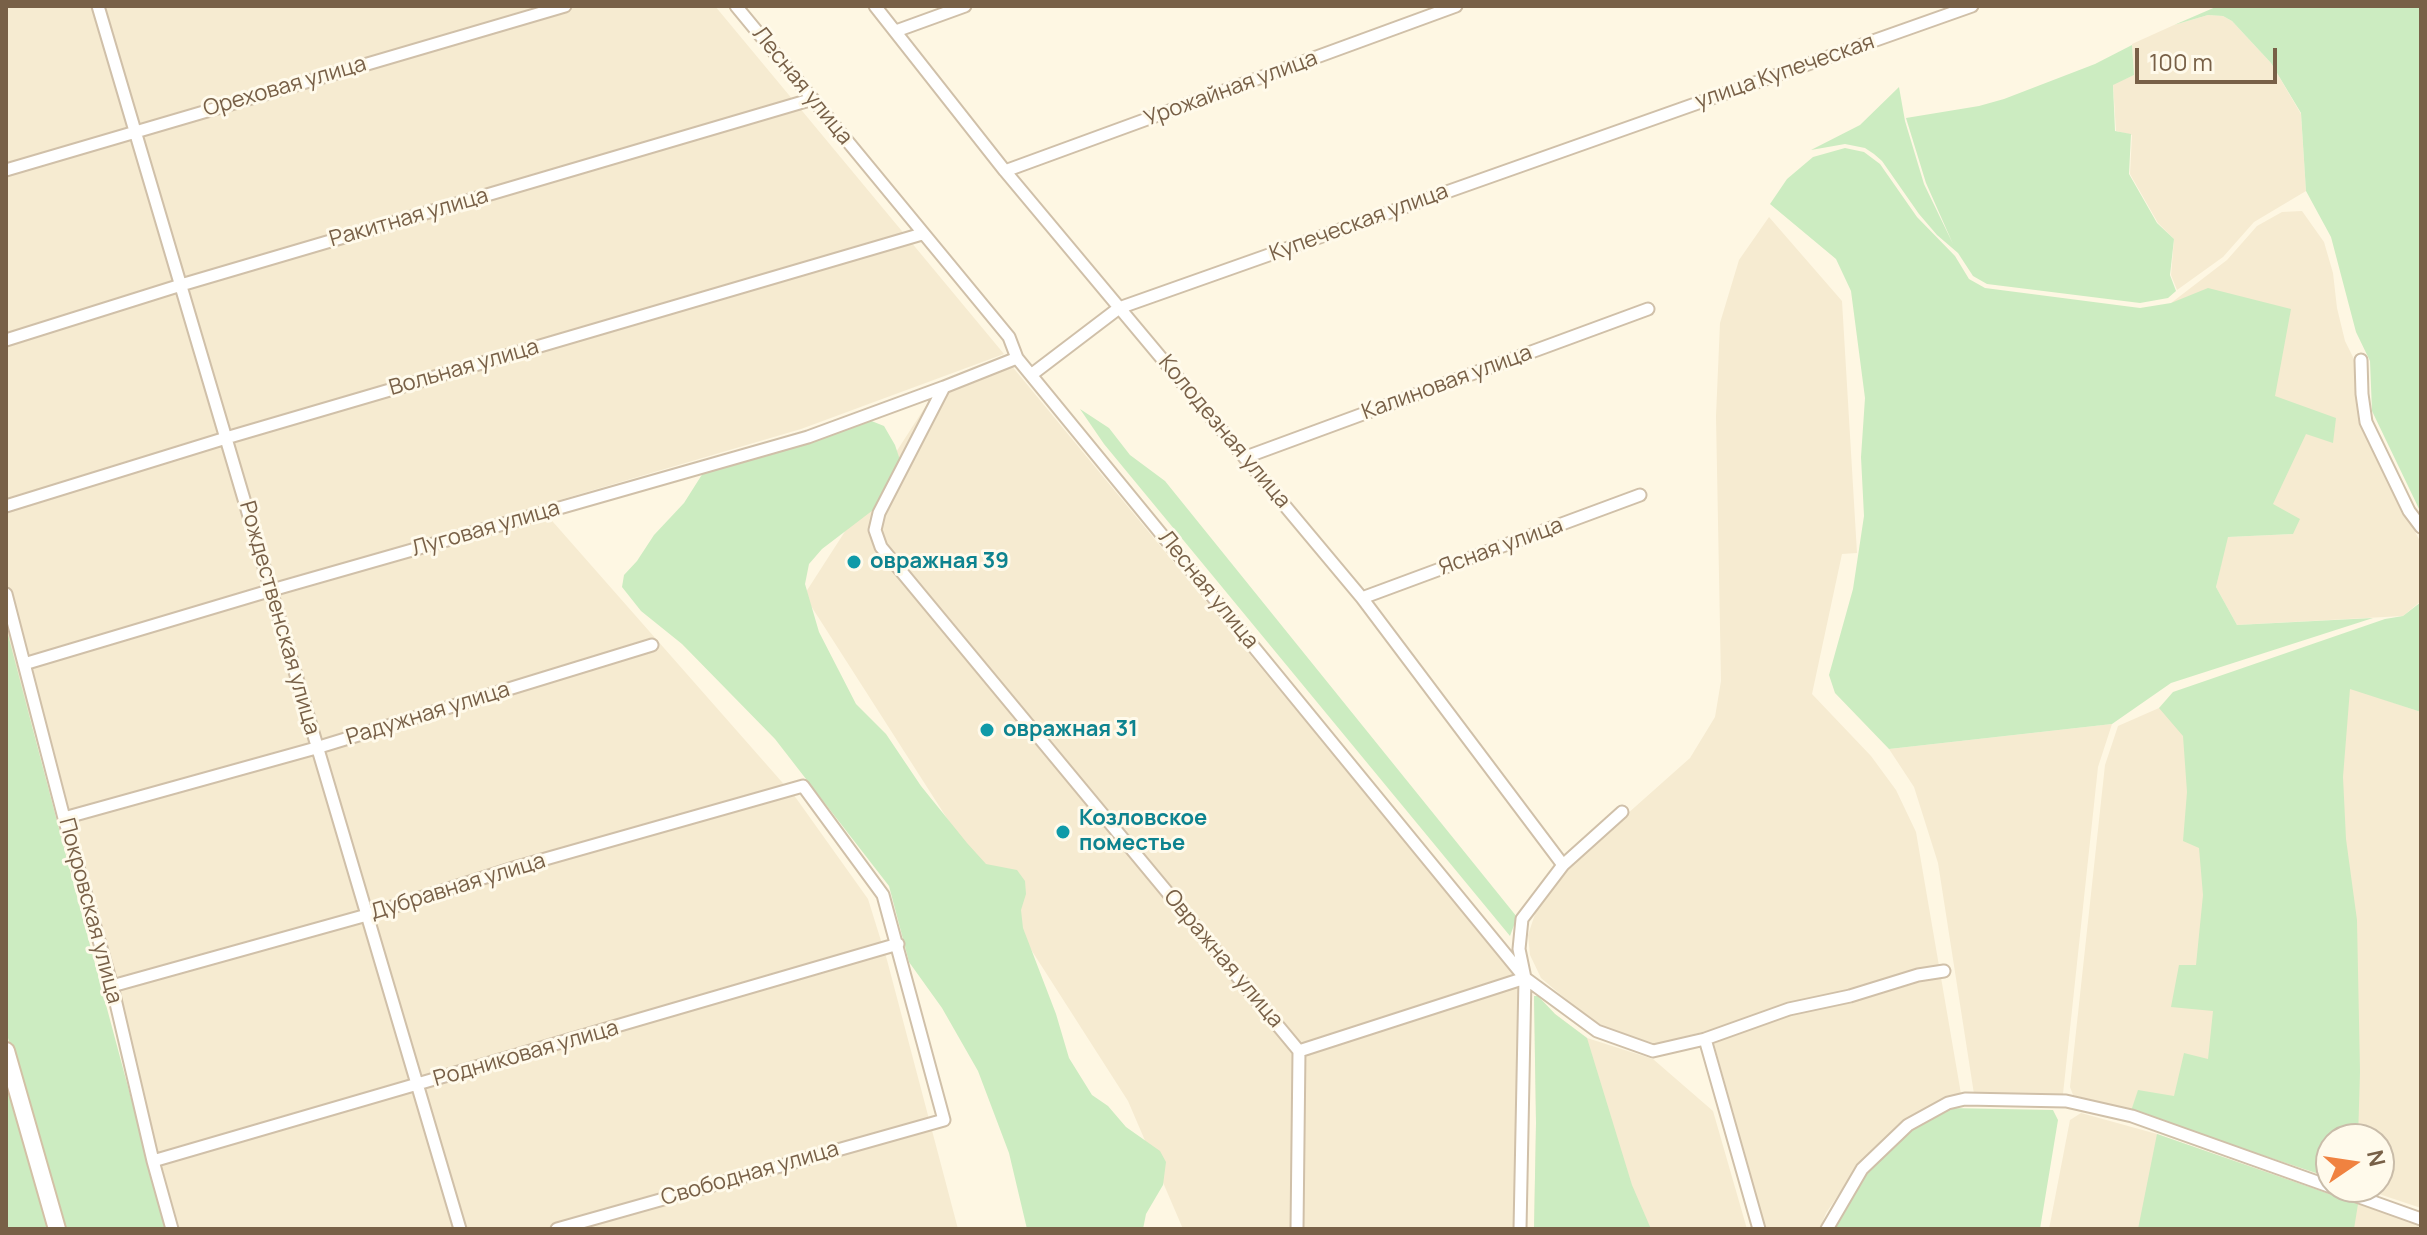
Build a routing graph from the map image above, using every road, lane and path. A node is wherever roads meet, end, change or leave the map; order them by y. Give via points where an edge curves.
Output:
1 (98, 6) edge
2 (565, 6) edge
3 (736, 6) edge
4 (875, 6) edge
5 (965, 6) edge
6 (1456, 6) edge
7 (1972, 6) edge
8 (896, 31) junction
9 (813, 99) junction
10 (136, 130) junction
11 (1598, 138) joint
12 (6, 170) edge
13 (1005, 171) junction
14 (922, 234) junction
15 (181, 285) junction
16 (1119, 308) junction
17 (1648, 309) dead end
18 (6, 340) edge
19 (1017, 358) junction
20 (2361, 360) dead end
21 (1031, 375) junction
22 (944, 387) junction
23 (226, 438) junction
24 (1246, 457) junction
25 (1640, 495) dead end
26 (6, 506) edge
27 (2421, 527) edge
28 (272, 590) junction
29 (6, 594) edge
30 (1362, 598) junction
31 (652, 645) dead end
32 (24, 664) junction
33 (316, 748) junction
34 (1622, 812) dead end
35 (64, 818) junction
36 (1563, 865) junction
37 (367, 915) junction
38 (898, 944) junction
39 (1944, 971) dead end
40 (1525, 978) junction
41 (112, 986) junction
42 (1705, 1039) junction
43 (6, 1051) edge
44 (1299, 1051) junction
45 (418, 1086) junction
46 (153, 1161) junction
47 (2421, 1219) edge
48 (57, 1229) edge
49 (172, 1229) edge
50 (460, 1229) edge
51 (557, 1229) edge
52 (1297, 1229) edge
53 (1520, 1229) edge
54 (1759, 1229) edge
55 (1827, 1229) edge

1 - 10 street, Рождественская улица
2 - 10 street, Ореховая улица
3 - 9 street, Лесная улица
4 - 8 street, Колодезная улица
5 - 8 street
6 - 13 street, Урожайная улица
7 - 11 street, улица Купеческая
8 - 13 street, Колодезная улица
9 - 14 street, Лесная улица
9 - 15 street, Ракитная улица
10 - 12 street, Ореховая улица
10 - 15 street, Рождественская улица
11 - 16 street, Купеческая улица
13 - 16 street, Колодезная улица
14 - 19 street, Лесная улица via 1009,337
14 - 23 street, Вольная улица
15 - 18 street, Ракитная улица
15 - 23 street, Рождественская улица
16 - 21 street, Купеческая улица
16 - 24 street, Колодезная улица
17 - 24 street, Калиновая улица
19 - 21 street, Лесная улица
19 - 22 street
20 - 27 street via 2366,422
21 - 40 street, Лесная улица
22 - 28 street, Луговая улица via 808,437
22 - 44 street, Овражная улица via 879,513 875,530 881,547
23 - 26 street, Вольная улица
23 - 28 street, Рождественская улица
24 - 30 street, Колодезная улица
25 - 30 street, Ясная улица
28 - 32 street, Луговая улица
28 - 33 street, Рождественская улица
29 - 32 street, Покровская улица
30 - 36 street, Колодезная улица
31 - 33 street, Радужная улица
32 - 35 street, Покровская улица
33 - 35 street, Радужная улица
33 - 37 street, Рождественская улица
34 - 36 street
35 - 41 street, Покровская улица
36 - 40 street via 1522,919 1519,949
37 - 38 street, Дубравная улица via 803,786 883,895
37 - 41 street, Дубравная улица
37 - 45 street, Рождественская улица
38 - 45 street, Родниковая улица
38 - 51 street, Свободная улица via 944,1120
39 - 42 street, Лесная улица via 1789,1009
40 - 42 street, Лесная улица via 1597,1031 1653,1051
40 - 44 street
40 - 53 street
41 - 46 street, Покровская улица
42 - 54 street
43 - 48 main road
44 - 52 street
45 - 46 street, Родниковая улица
45 - 50 street, Рождественская улица
46 - 49 street, Покровская улица
47 - 55 street via 2132,1116 2066,1101 1965,1099 1908,1125 1862,1169

